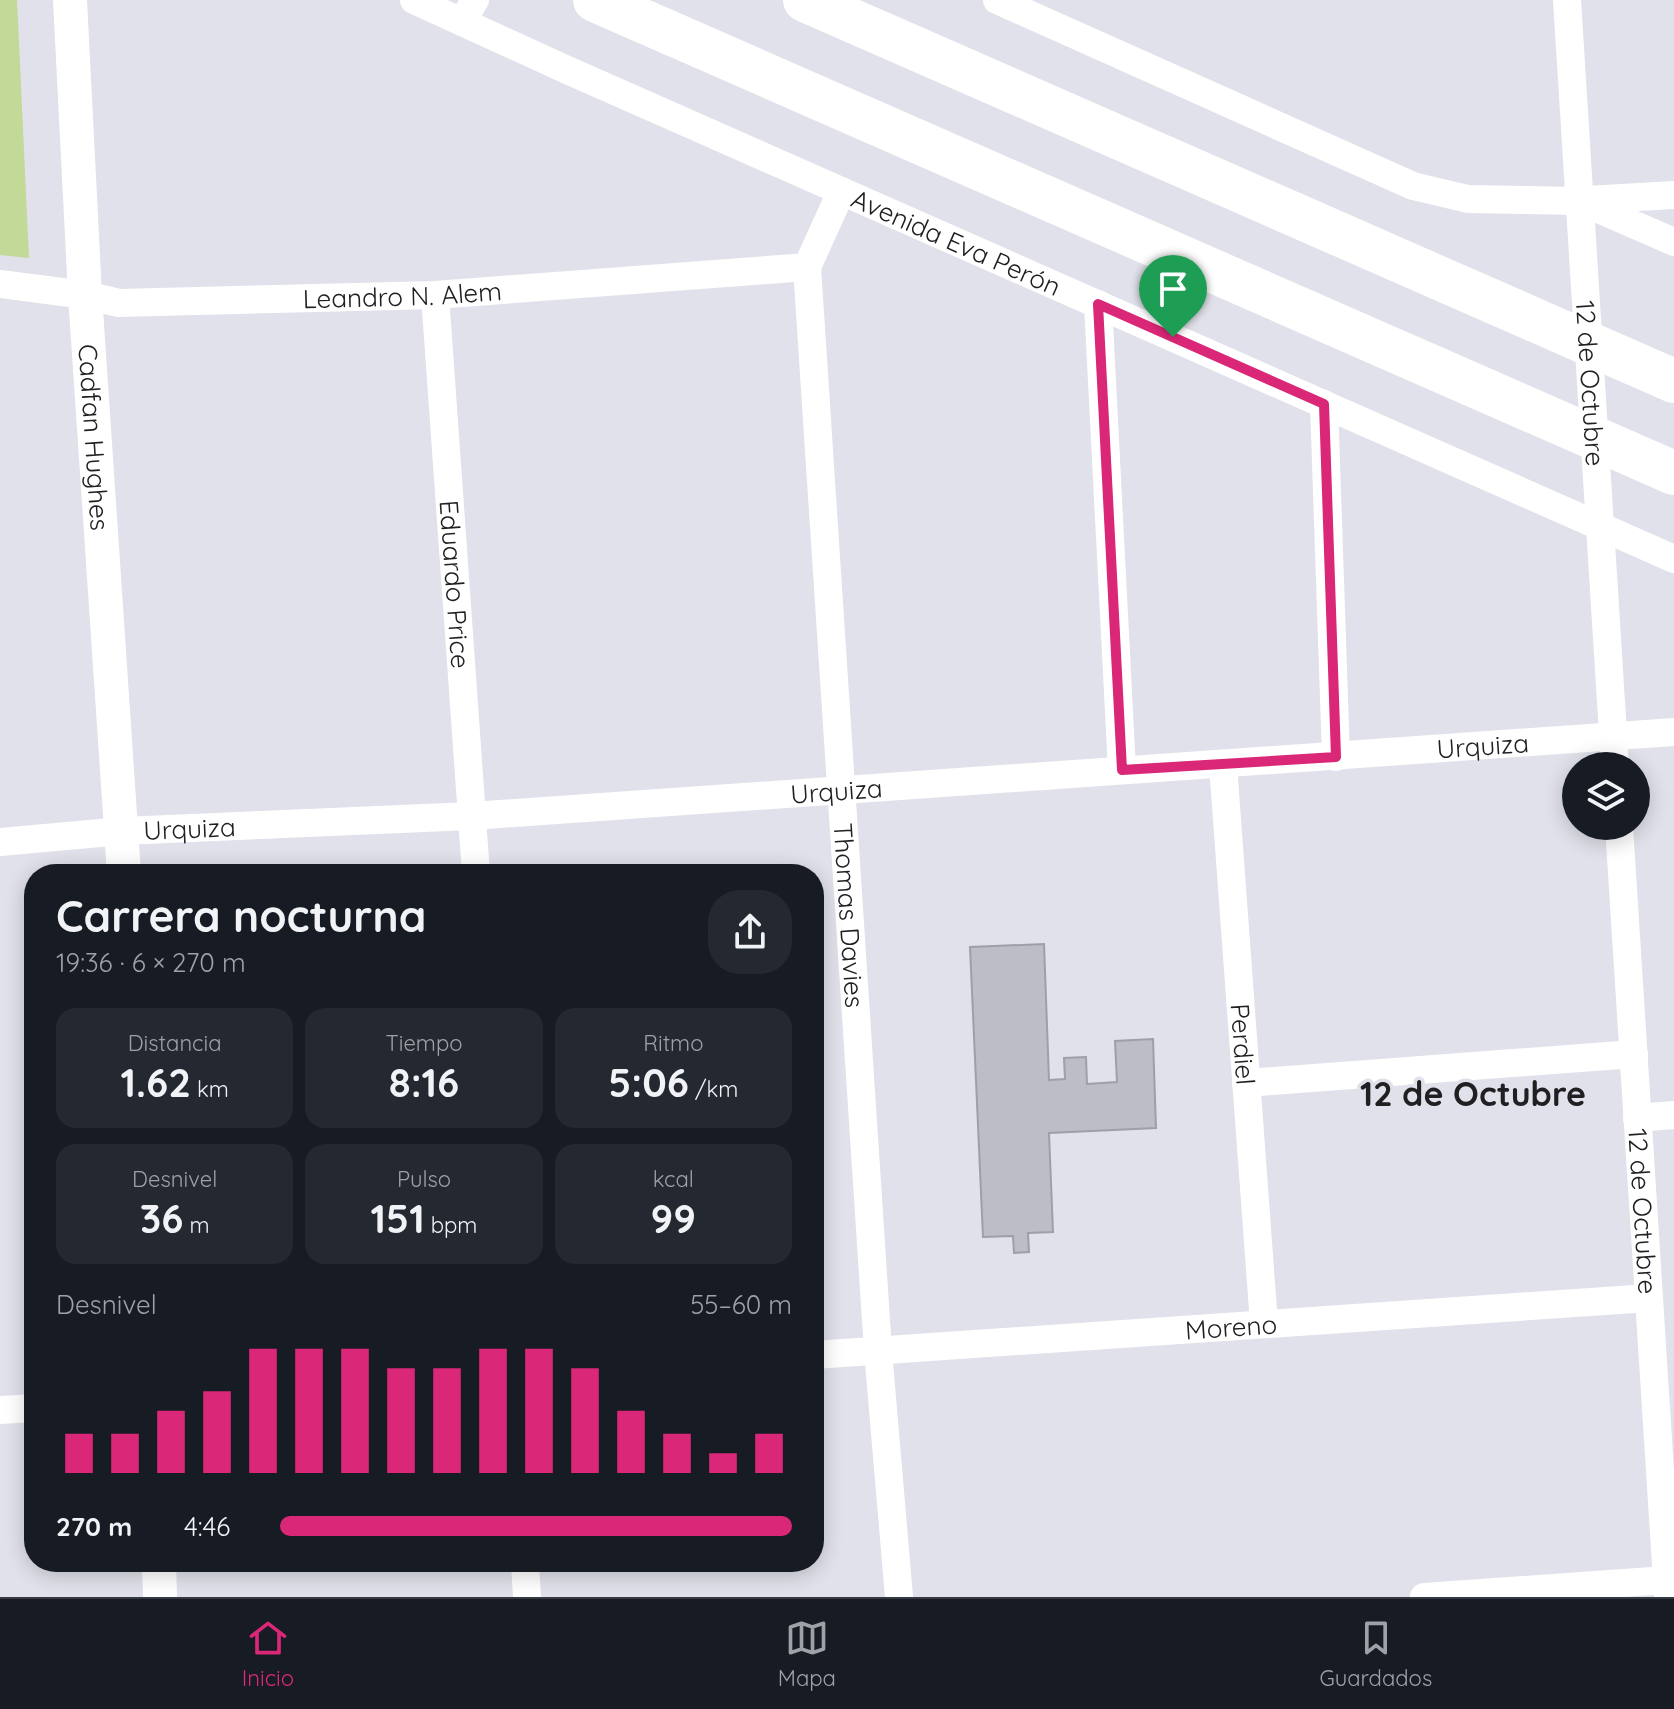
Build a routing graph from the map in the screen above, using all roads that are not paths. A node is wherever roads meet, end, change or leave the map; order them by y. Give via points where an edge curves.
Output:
1 (70, 0) edge
2 (414, 0) edge
3 (595, 0) edge
4 (805, 0) edge
5 (997, 0) edge
6 (1567, 0) edge
7 (468, 11) edge
8 (841, 192) junction
9 (1674, 195) edge
10 (1580, 201) junction
11 (1674, 242) edge
12 (807, 267) junction
13 (0, 284) edge
14 (85, 295) junction
15 (435, 295) junction
16 (1098, 304) junction
17 (1589, 342) junction
18 (1674, 381) edge
19 (1324, 404) junction
20 (1595, 438) junction
21 (1674, 473) edge
22 (1600, 526) junction
23 (1674, 559) edge
24 (1674, 732) edge
25 (1614, 752) edge
26 (1562, 753) edge
27 (1336, 757) junction
28 (1223, 765) junction
29 (1122, 770) junction
30 (843, 791) junction
31 (471, 816) junction
32 (122, 831) junction
33 (1620, 840) edge
34 (0, 842) edge
35 (124, 864) edge
36 (475, 864) edge
37 (1634, 1054) junction
38 (1246, 1083) junction
39 (1674, 1115) edge
40 (1637, 1118) junction
41 (1649, 1298) junction
42 (1264, 1324) junction
43 (878, 1351) junction
44 (824, 1354) edge
45 (24, 1409) edge
46 (0, 1410) edge
47 (1668, 1501) edge
48 (159, 1572) edge
49 (526, 1572) edge
50 (1667, 1588) edge
51 (160, 1597) edge
52 (527, 1597) edge
53 (899, 1597) edge
54 (1424, 1597) edge

1 - 14 street, Cadfan Hughes
2 - 7 street, Avenida Eva Perón
3 - 20 main road
4 - 17 main road
5 - 10 street via 1413,186 1468,199
6 - 10 street, 12 de Octubre
7 - 8 street, Avenida Eva Perón
8 - 12 street, Thomas Davies
8 - 16 street, Avenida Eva Perón
9 - 10 street
10 - 11 street
10 - 17 street, 12 de Octubre
12 - 15 street, Leandro N. Alem
12 - 30 street, Thomas Davies
13 - 14 street, Leandro N. Alem
14 - 15 street, Leandro N. Alem via 119,303
14 - 32 street, Cadfan Hughes
15 - 31 street, Eduardo Price
16 - 19 street, Avenida Eva Perón
16 - 29 street
17 - 18 main road
17 - 20 street, 12 de Octubre
19 - 22 street, Avenida Eva Perón
19 - 27 street
20 - 21 main road
20 - 22 street, 12 de Octubre
22 - 23 street, Avenida Eva Perón
22 - 25 street, 12 de Octubre
24 - 25 street, Urquiza
26 - 27 street, Urquiza
27 - 28 street, Urquiza
28 - 29 street, Urquiza
28 - 38 street, Perdiel
29 - 30 street, Urquiza
30 - 31 street, Urquiza
30 - 43 street, Thomas Davies
31 - 32 street, Urquiza
31 - 36 street, Eduardo Price
32 - 34 street, Urquiza
32 - 35 street, Cadfan Hughes
33 - 37 street, 12 de Octubre
37 - 38 street
37 - 40 street, 12 de Octubre
38 - 42 street, Perdiel
39 - 40 street
40 - 41 street, 12 de Octubre
41 - 42 street, Moreno
41 - 47 street, 12 de Octubre
42 - 43 street, Moreno
43 - 44 street, Moreno
43 - 53 street, Thomas Davies
45 - 46 street
47 - 50 street, 12 de Octubre
48 - 51 street
49 - 52 street
50 - 54 street

